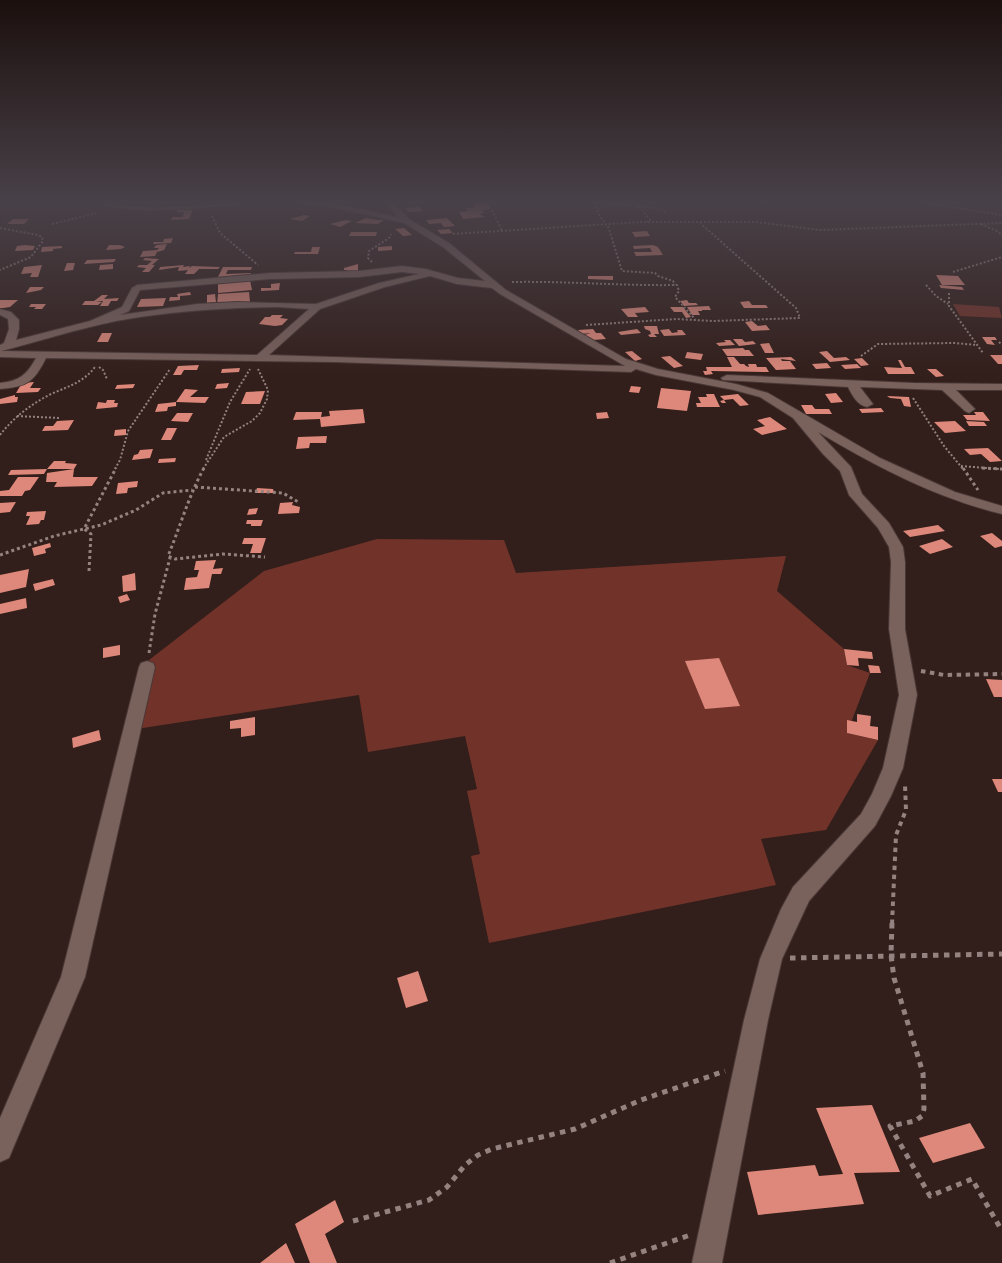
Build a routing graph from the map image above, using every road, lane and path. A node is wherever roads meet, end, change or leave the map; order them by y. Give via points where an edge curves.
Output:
1 (19, 262) edge
2 (254, 262) edge
3 (372, 262) edge
4 (461, 262) edge
5 (619, 262) edge
6 (744, 262) edge
7 (986, 262) edge
8 (445, 268) dead end
9 (394, 269) junction
10 (0, 270) edge
11 (428, 272) junction
12 (953, 272) dead end
13 (256, 277) junction
14 (492, 284) junction
15 (674, 285) junction
16 (926, 285) dead end
17 (949, 293) dead end
18 (949, 304) junction
19 (317, 307) junction
20 (0, 312) edge
21 (695, 320) junction
22 (94, 322) junction
23 (560, 326) junction
24 (999, 342) dead end
25 (977, 345) junction
26 (1002, 345) edge
27 (4, 347) edge
28 (983, 353) dead end
29 (0, 354) edge
30 (43, 354) junction
31 (179, 356) junction
32 (860, 356) dead end
33 (258, 359) junction
34 (656, 372) junction
35 (684, 378) junction
36 (107, 379) dead end
37 (852, 383) junction
38 (0, 386) edge
39 (904, 386) junction
40 (946, 387) junction
41 (1000, 389) edge
42 (867, 404) dead end
43 (969, 410) dead end
44 (796, 413) junction
45 (17, 416) junction
46 (58, 418) dead end
47 (0, 434) edge
48 (204, 466) junction
49 (961, 466) junction
50 (1002, 469) edge
51 (193, 489) junction
52 (300, 503) dead end
53 (1000, 511) edge
54 (84, 529) junction
55 (0, 555) edge
56 (265, 557) dead end
57 (170, 558) junction
58 (89, 571) dead end
59 (147, 666) joint
60 (904, 667) junction
61 (1002, 674) edge
62 (904, 776) dead end
63 (1002, 954) edge
64 (891, 955) junction
65 (771, 959) junction
66 (747, 1064) junction
67 (0, 1149) edge
68 (353, 1221) dead end
69 (714, 1226) junction
70 (1002, 1231) edge
71 (610, 1263) edge
72 (707, 1263) edge

1 - 10 path
2 - 13 path via 262,272
3 - 9 path
4 - 14 street
5 - 15 path via 622,271 655,273 673,281
6 - 21 path via 796,308 800,318
7 - 12 path
8 - 11 street
9 - 11 street
9 - 13 street via 356,274
11 - 14 street via 457,281
11 - 19 street
13 - 22 street via 138,288 126,309
14 - 15 path via 563,281 632,286
14 - 23 street
15 - 21 path via 679,291 675,297
16 - 18 path
17 - 18 path
18 - 25 path
19 - 22 street via 231,304
19 - 33 street
20 - 27 street via 10,315 16,326
21 - 23 path
22 - 27 street
23 - 34 street via 622,362
24 - 26 path
25 - 28 path
25 - 32 path via 878,344
29 - 30 street
30 - 31 street
30 - 38 street via 28,379 19,384
31 - 33 street
31 - 54 path via 128,431 120,460
33 - 34 street via 579,366
33 - 48 path via 239,384 220,422
33 - 48 path via 260,376 268,390 263,406 252,421 222,438
34 - 35 street
35 - 37 street
35 - 44 street via 752,391
36 - 45 path via 96,365 74,386 55,392
37 - 39 street
37 - 42 street
39 - 40 street
39 - 49 path
40 - 41 street
40 - 43 street
44 - 53 street via 876,461 950,495
44 - 60 street via 846,470 856,495 884,526 896,547 897,629
45 - 46 path
45 - 47 path
48 - 51 path
49 - 50 path
49 - 53 path via 983,499
51 - 52 path via 283,493
51 - 54 path via 163,493 136,510
51 - 57 path via 168,554
54 - 55 path
54 - 58 path via 91,534
56 - 57 path via 223,554
57 - 59 path via 154,614
59 - 67 street via 73,977
60 - 61 path via 944,675
60 - 65 street via 907,708 893,768 881,796 868,820 801,894 788,916
62 - 64 path via 906,810 896,835
63 - 64 path
64 - 65 path
64 - 70 path via 894,978 924,1073 924,1109 922,1116 915,1121 890,1126 930,1196 972,1179
65 - 66 street
66 - 68 path via 641,1100 575,1129 478,1155 447,1187 429,1200
66 - 69 street
69 - 71 path
69 - 72 street

